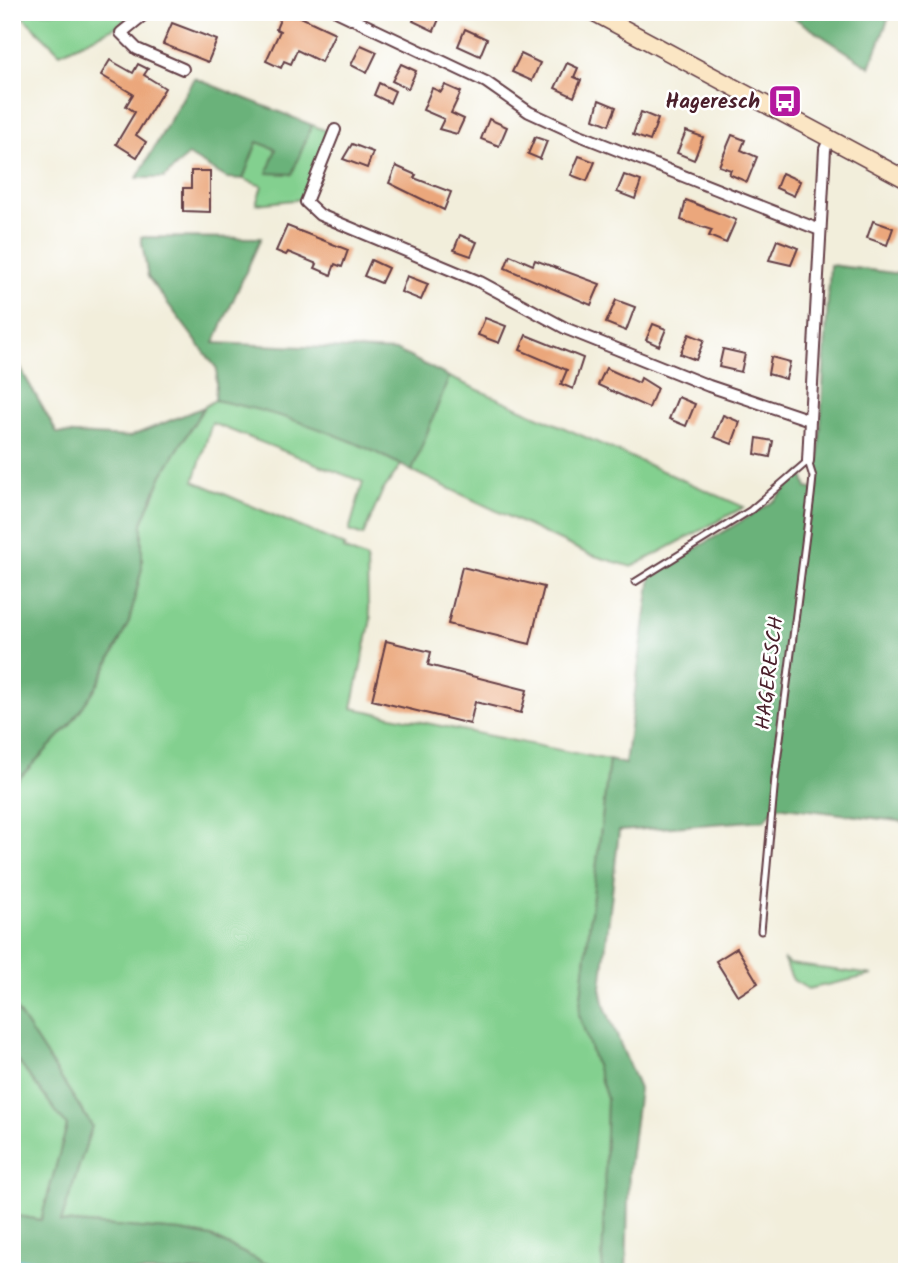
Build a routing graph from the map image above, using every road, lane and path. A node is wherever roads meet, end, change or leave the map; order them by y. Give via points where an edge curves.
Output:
1 (147, 12) edge
2 (338, 12) edge
3 (593, 12) edge
4 (183, 69) dead end
5 (335, 130) dead end
6 (830, 138) junction
7 (907, 180) edge
8 (820, 230) junction
9 (810, 420) junction
10 (808, 461) junction
11 (635, 582) dead end
12 (761, 931) dead end

1 - 4 street via 121,33 137,49
2 - 8 street via 486,82 529,112 577,134
3 - 6 main road
5 - 9 street via 306,202 320,215 480,282 567,328 709,386
6 - 7 main road
6 - 8 street, HAGERESCH via 825,149
8 - 9 street, HAGERESCH
9 - 10 street, HAGERESCH
10 - 11 lane via 751,510
10 - 12 lane, HAGERESCH via 813,477 775,778

